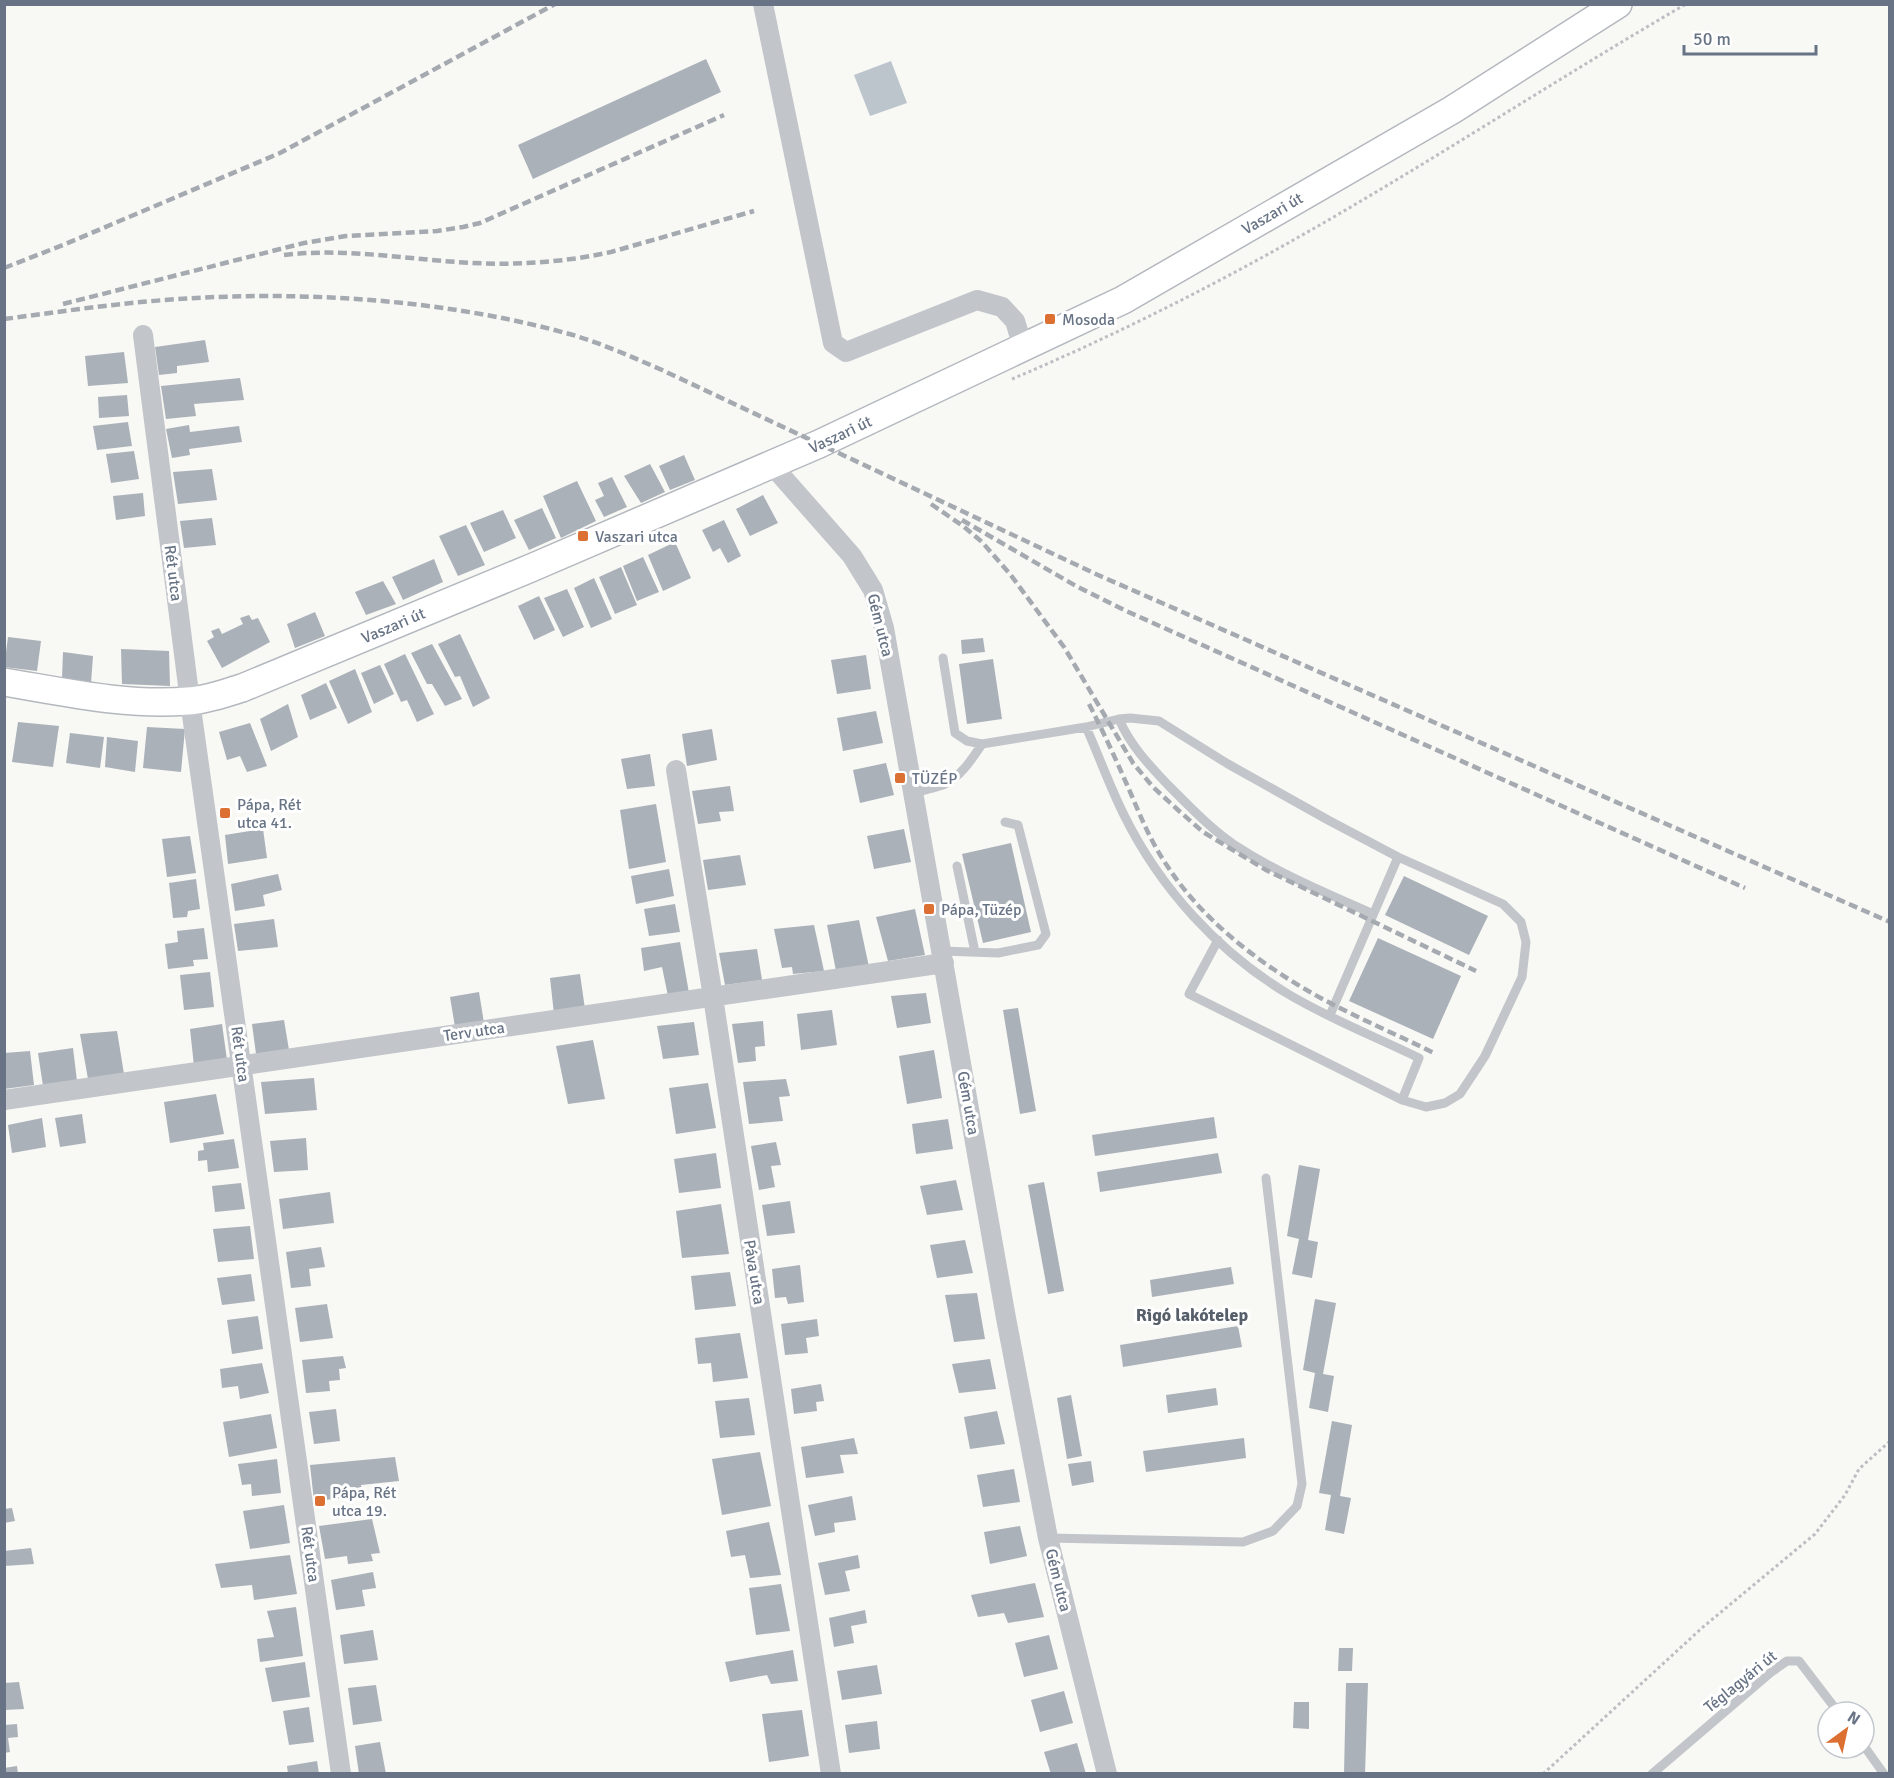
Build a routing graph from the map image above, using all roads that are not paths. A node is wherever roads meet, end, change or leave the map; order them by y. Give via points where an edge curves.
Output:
1 (764, 4) edge
2 (1618, 4) edge
3 (143, 335) dead end
4 (1023, 347) junction
5 (771, 464) junction
6 (943, 658) dead end
7 (4, 682) edge
8 (190, 701) junction
9 (1119, 719) junction
10 (1086, 727) junction
11 (982, 744) junction
12 (676, 770) dead end
13 (915, 793) junction
14 (1005, 822) dead end
15 (1398, 857) junction
16 (957, 866) dead end
17 (1373, 914) junction
18 (1218, 940) junction
19 (975, 952) junction
20 (943, 957) junction
21 (713, 997) junction
22 (1330, 1015) junction
23 (243, 1065) junction
24 (4, 1100) edge
25 (1402, 1100) junction
26 (1266, 1178) dead end
27 (1048, 1538) junction
28 (1829, 1700) edge
29 (1874, 1760) edge
30 (341, 1773) edge
31 (831, 1773) edge
32 (1107, 1773) edge
33 (1652, 1773) edge
34 (1884, 1773) edge

1 - 4 street via 833,343 846,352 977,300 1002,307 1015,321
2 - 4 main road, Vaszari út via 1452,110 1123,300
3 - 8 street, Rét utca
4 - 5 main road, Vaszari út
5 - 8 main road, Vaszari út via 242,688
5 - 13 street, Gém utca via 840,541 873,590 884,628
6 - 11 lane via 955,733
7 - 8 main road, Vaszari út via 115,700
8 - 23 street, Rét utca
9 - 10 lane
9 - 15 lane via 1158,721
9 - 17 lane via 1151,767 1198,817 1232,843 1291,878
10 - 11 lane
10 - 18 lane via 1124,815 1155,868 1183,906
11 - 13 lane via 970,763 945,784
12 - 21 street, Páva utca
13 - 20 street, Gém utca
14 - 19 lane via 1018,825 1046,933 1038,945 998,953
15 - 17 lane
15 - 25 lane via 1503,904 1521,922 1526,942 1521,978 1485,1056 1460,1094 1445,1103 1426,1107
16 - 19 lane
17 - 22 lane
18 - 22 lane via 1289,994
18 - 25 lane via 1189,994
19 - 20 lane
20 - 21 street, Terv utca
20 - 27 street, Gém utca
21 - 23 street, Terv utca
21 - 31 street, Páva utca
22 - 25 lane via 1419,1058
23 - 24 street, Terv utca
23 - 30 street, Rét utca
26 - 27 lane via 1302,1484 1297,1506 1273,1531 1243,1542
27 - 32 street, Gém utca
28 - 33 lane, Téglagyári út via 1800,1661 1787,1661
29 - 34 lane

